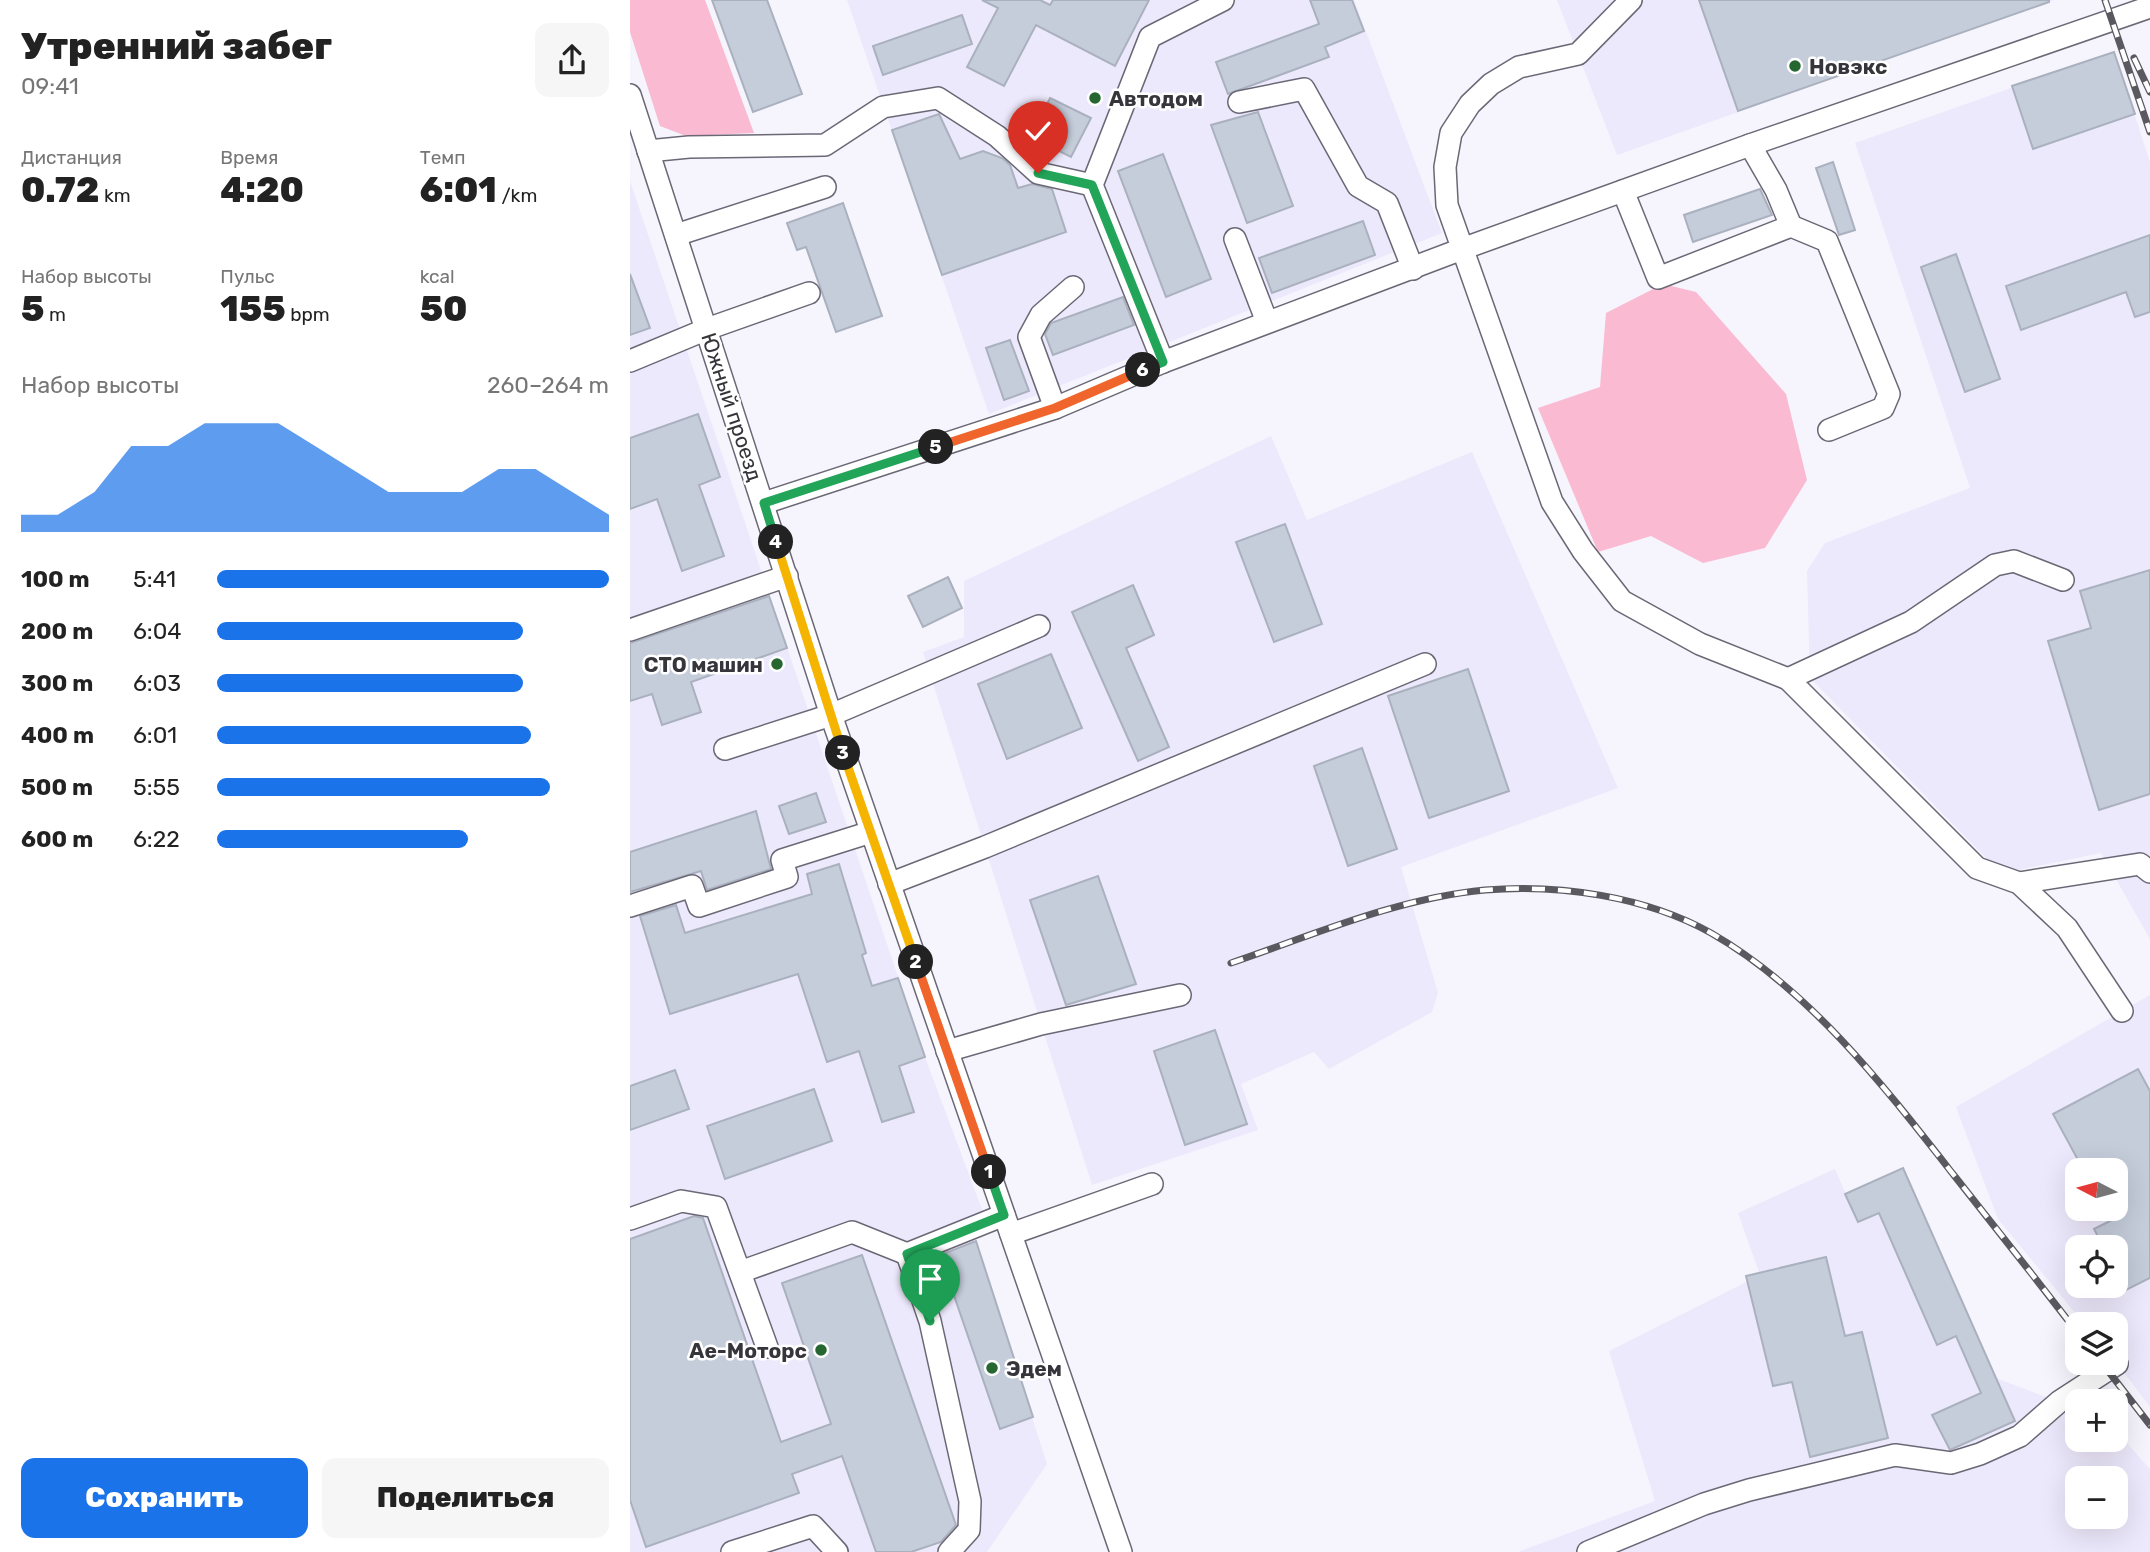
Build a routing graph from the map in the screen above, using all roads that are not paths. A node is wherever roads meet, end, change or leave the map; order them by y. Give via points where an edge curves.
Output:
1 (1223, 0) edge
2 (1631, 0) edge
3 (2139, 7) edge
4 (630, 95) edge
5 (1239, 102) dead end
6 (1750, 145) junction
7 (648, 151) junction
8 (1092, 185) junction
9 (825, 187) dead end
10 (1623, 191) junction
11 (1791, 226) junction
12 (676, 235) junction
13 (1236, 239) dead end
14 (1462, 249) junction
15 (1413, 269) junction
16 (1073, 287) dead end
17 (809, 293) dead end
18 (1267, 322) junction
19 (707, 329) junction
20 (630, 361) edge
21 (1163, 362) junction
22 (1055, 408) junction
23 (1829, 430) dead end
24 (764, 503) junction
25 (787, 576) junction
26 (2063, 580) dead end
27 (1039, 626) dead end
28 (630, 630) edge
29 (1424, 664) dead end
30 (1788, 680) junction
31 (831, 715) junction
32 (725, 749) dead end
33 (871, 832) junction
34 (2150, 872) edge
35 (2019, 883) junction
36 (889, 884) junction
37 (630, 906) edge
38 (1180, 995) dead end
39 (2122, 1011) dead end
40 (947, 1051) junction
41 (1152, 1184) dead end
42 (630, 1219) edge
43 (1007, 1225) junction
44 (907, 1254) junction
45 (740, 1272) junction
46 (767, 1347) dead end
47 (2100, 1375) edge
48 (732, 1552) edge
49 (837, 1552) edge
50 (949, 1552) edge
51 (1121, 1552) edge
52 (1588, 1552) edge

1 - 8 street via 1150,37
2 - 14 street via 1578,54 1519,67 1470,103 1451,133 1444,167 1447,205
3 - 6 street
4 - 7 street, Южный проезд
5 - 15 street via 1304,89 1358,186 1387,202
6 - 10 street
6 - 11 street
7 - 8 street via 825,145 883,107 938,98 996,136 1038,173
7 - 12 street, Южный проезд
8 - 21 street
9 - 12 street
10 - 11 street via 1658,278
10 - 14 street
11 - 23 street via 1827,241 1889,394 1883,408
12 - 19 street, Южный проезд
13 - 18 street
14 - 15 street
14 - 30 street via 1552,502 1583,551 1622,601 1700,644
15 - 18 street
16 - 22 street via 1041,314 1029,337
17 - 19 street
18 - 21 street
19 - 20 street
19 - 24 street, Южный проезд
21 - 22 street
22 - 24 street
24 - 25 street, Южный проезд
25 - 28 street
25 - 31 street, Южный проезд
26 - 30 street via 2014,561 1995,565 1911,622
27 - 31 street
29 - 36 street
30 - 35 street via 1977,868
31 - 32 street
31 - 33 street, Южный проезд
33 - 36 street, Южный проезд
33 - 37 street via 782,860 787,877 699,906 692,886
34 - 35 street via 2140,864
35 - 39 street via 2067,928
36 - 40 street, Южный проезд
38 - 40 street via 1041,1024
40 - 43 street, Южный проезд
41 - 43 street
42 - 45 street via 681,1201 716,1207
43 - 44 street
43 - 51 street, Южный проезд
44 - 45 street via 852,1232
44 - 50 street via 930,1321 970,1501 969,1530
45 - 46 street
47 - 52 street via 2060,1401 2020,1436 1980,1454 1951,1463 1895,1455 1749,1490
48 - 49 street via 813,1526

